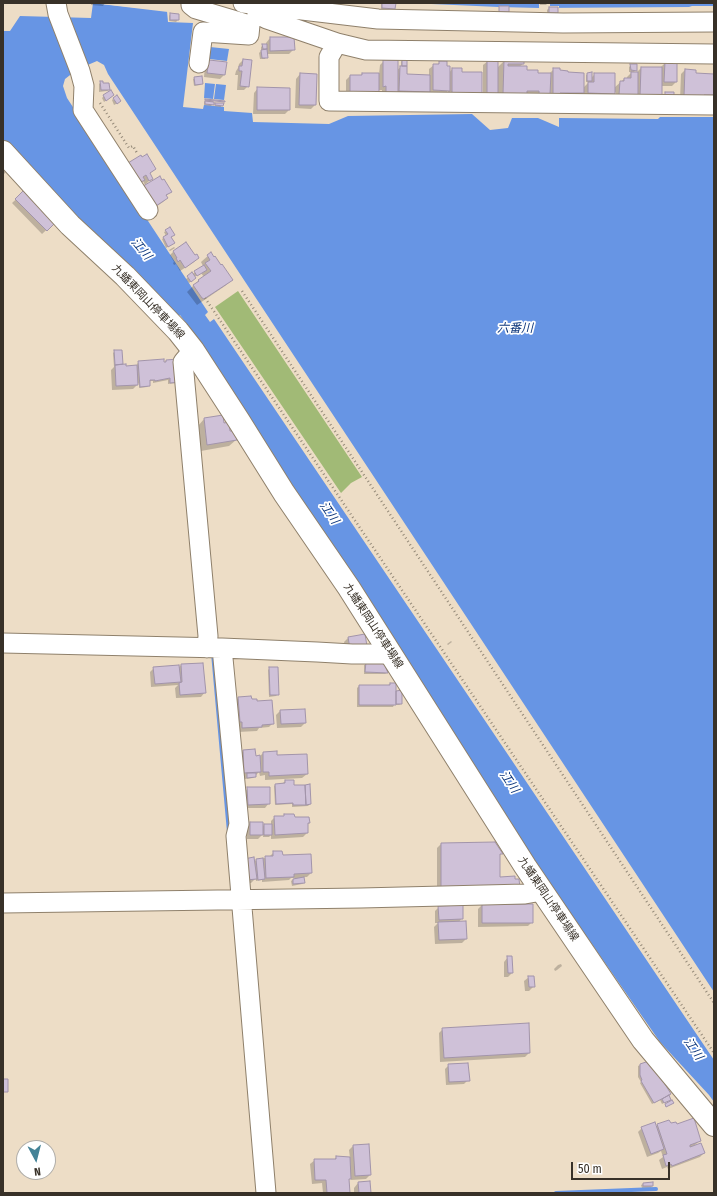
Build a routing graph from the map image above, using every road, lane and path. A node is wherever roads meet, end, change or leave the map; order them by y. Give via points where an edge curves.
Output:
1 (191, 3) edge
2 (251, 4) edge
3 (57, 8) edge
4 (714, 22) edge
5 (337, 43) junction
6 (714, 54) edge
7 (200, 63) dead end
8 (84, 92) junction
9 (714, 105) edge
10 (3, 152) edge
11 (137, 153) dead end
12 (148, 210) dead end
13 (242, 291) dead end
14 (205, 298) dead end
15 (193, 350) junction
16 (3, 643) edge
17 (214, 648) junction
18 (390, 654) junction
19 (542, 891) junction
20 (237, 900) junction
21 (3, 903) edge
22 (714, 1003) edge
23 (714, 1053) edge
24 (714, 1125) edge
25 (266, 1193) edge

1 - 7 street via 196,9 250,25 249,35 203,32
2 - 4 street via 378,20
2 - 5 street via 257,14 267,19
3 - 8 street via 80,71
5 - 6 street via 366,50
5 - 9 street via 329,58 329,101
8 - 11 path via 96,98 129,148 133,146
8 - 12 street via 83,110
10 - 15 main road, 九蟠東岡山停車場線 via 70,225 178,330
13 - 22 path
14 - 23 path
15 - 17 street via 183,362 208,636
15 - 18 main road, 九蟠東岡山停車場線
16 - 17 street
17 - 18 street
17 - 20 street via 239,824 236,836
18 - 19 main road, 九蟠東岡山停車場線
19 - 20 street via 525,894
19 - 24 main road, 九蟠東岡山停車場線 via 643,1040
20 - 21 street
20 - 25 street

